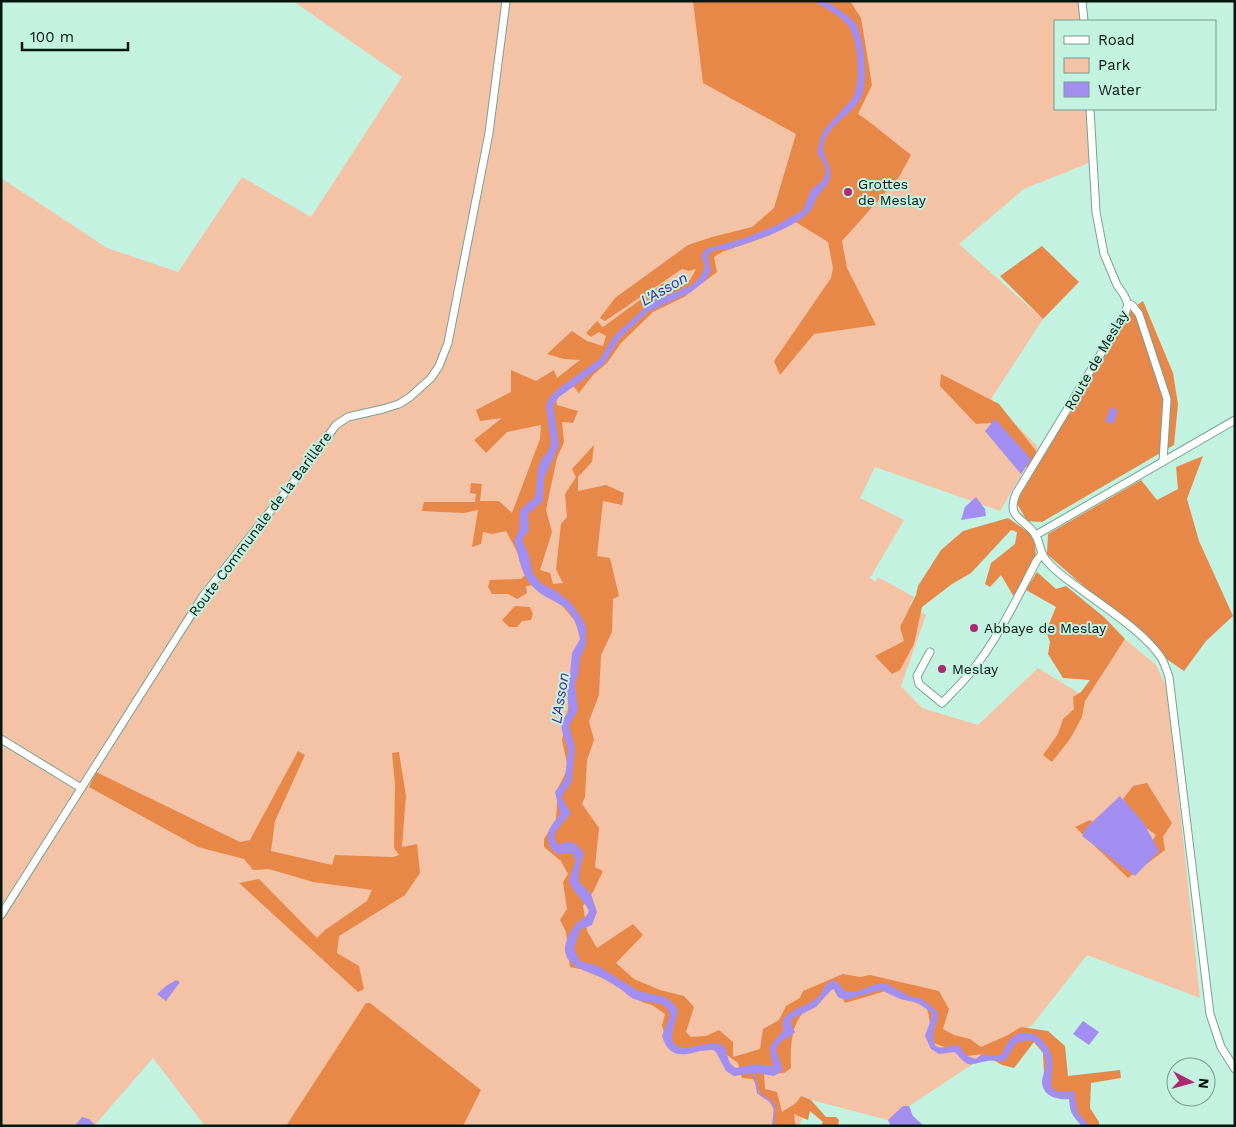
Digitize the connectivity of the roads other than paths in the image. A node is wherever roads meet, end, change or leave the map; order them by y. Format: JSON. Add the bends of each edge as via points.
{"nodes":[{"id":1,"x":506,"y":1,"type":"edge"},
{"id":2,"x":1082,"y":1,"type":"edge"},
{"id":3,"x":1084,"y":20,"type":"edge"},
{"id":4,"x":1090,"y":110,"type":"edge"},
{"id":5,"x":1128,"y":304,"type":"junction"},
{"id":6,"x":1235,"y":420,"type":"edge"},
{"id":7,"x":1163,"y":461,"type":"junction"},
{"id":8,"x":1036,"y":535,"type":"junction"},
{"id":9,"x":1042,"y":554,"type":"junction"},
{"id":10,"x":930,"y":652,"type":"dead end"},
{"id":11,"x":1,"y":739,"type":"edge"},
{"id":12,"x":80,"y":788,"type":"junction"},
{"id":13,"x":1,"y":915,"type":"edge"},
{"id":14,"x":1235,"y":1069,"type":"edge"}],
"edges":[{"from":1,"to":12,"type":"street","name":"Route Communale de la Barillère","via":[[489,133],[450,333],[439,366],[420,389],[399,404],[359,413],[336,425],[203,596]]},
{"from":2,"to":3,"type":"street"},
{"from":4,"to":5,"type":"street","name":"Route de Meslay","via":[[1099,229],[1104,254]]},
{"from":5,"to":7,"type":"street","via":[[1140,314],[1167,399]]},
{"from":5,"to":8,"type":"street","name":"Route de Meslay","via":[[1014,499],[1013,510],[1017,518]]},
{"from":6,"to":7,"type":"street"},
{"from":7,"to":8,"type":"street"},
{"from":8,"to":9,"type":"street"},
{"from":9,"to":10,"type":"street","via":[[987,650],[942,703],[919,684],[917,676]]},
{"from":9,"to":14,"type":"street","via":[[1064,577],[1146,640],[1162,660],[1169,677],[1210,1014],[1221,1047]]},
{"from":11,"to":12,"type":"street"},
{"from":12,"to":13,"type":"street","name":"Route Communale de la Barillère"}]}
